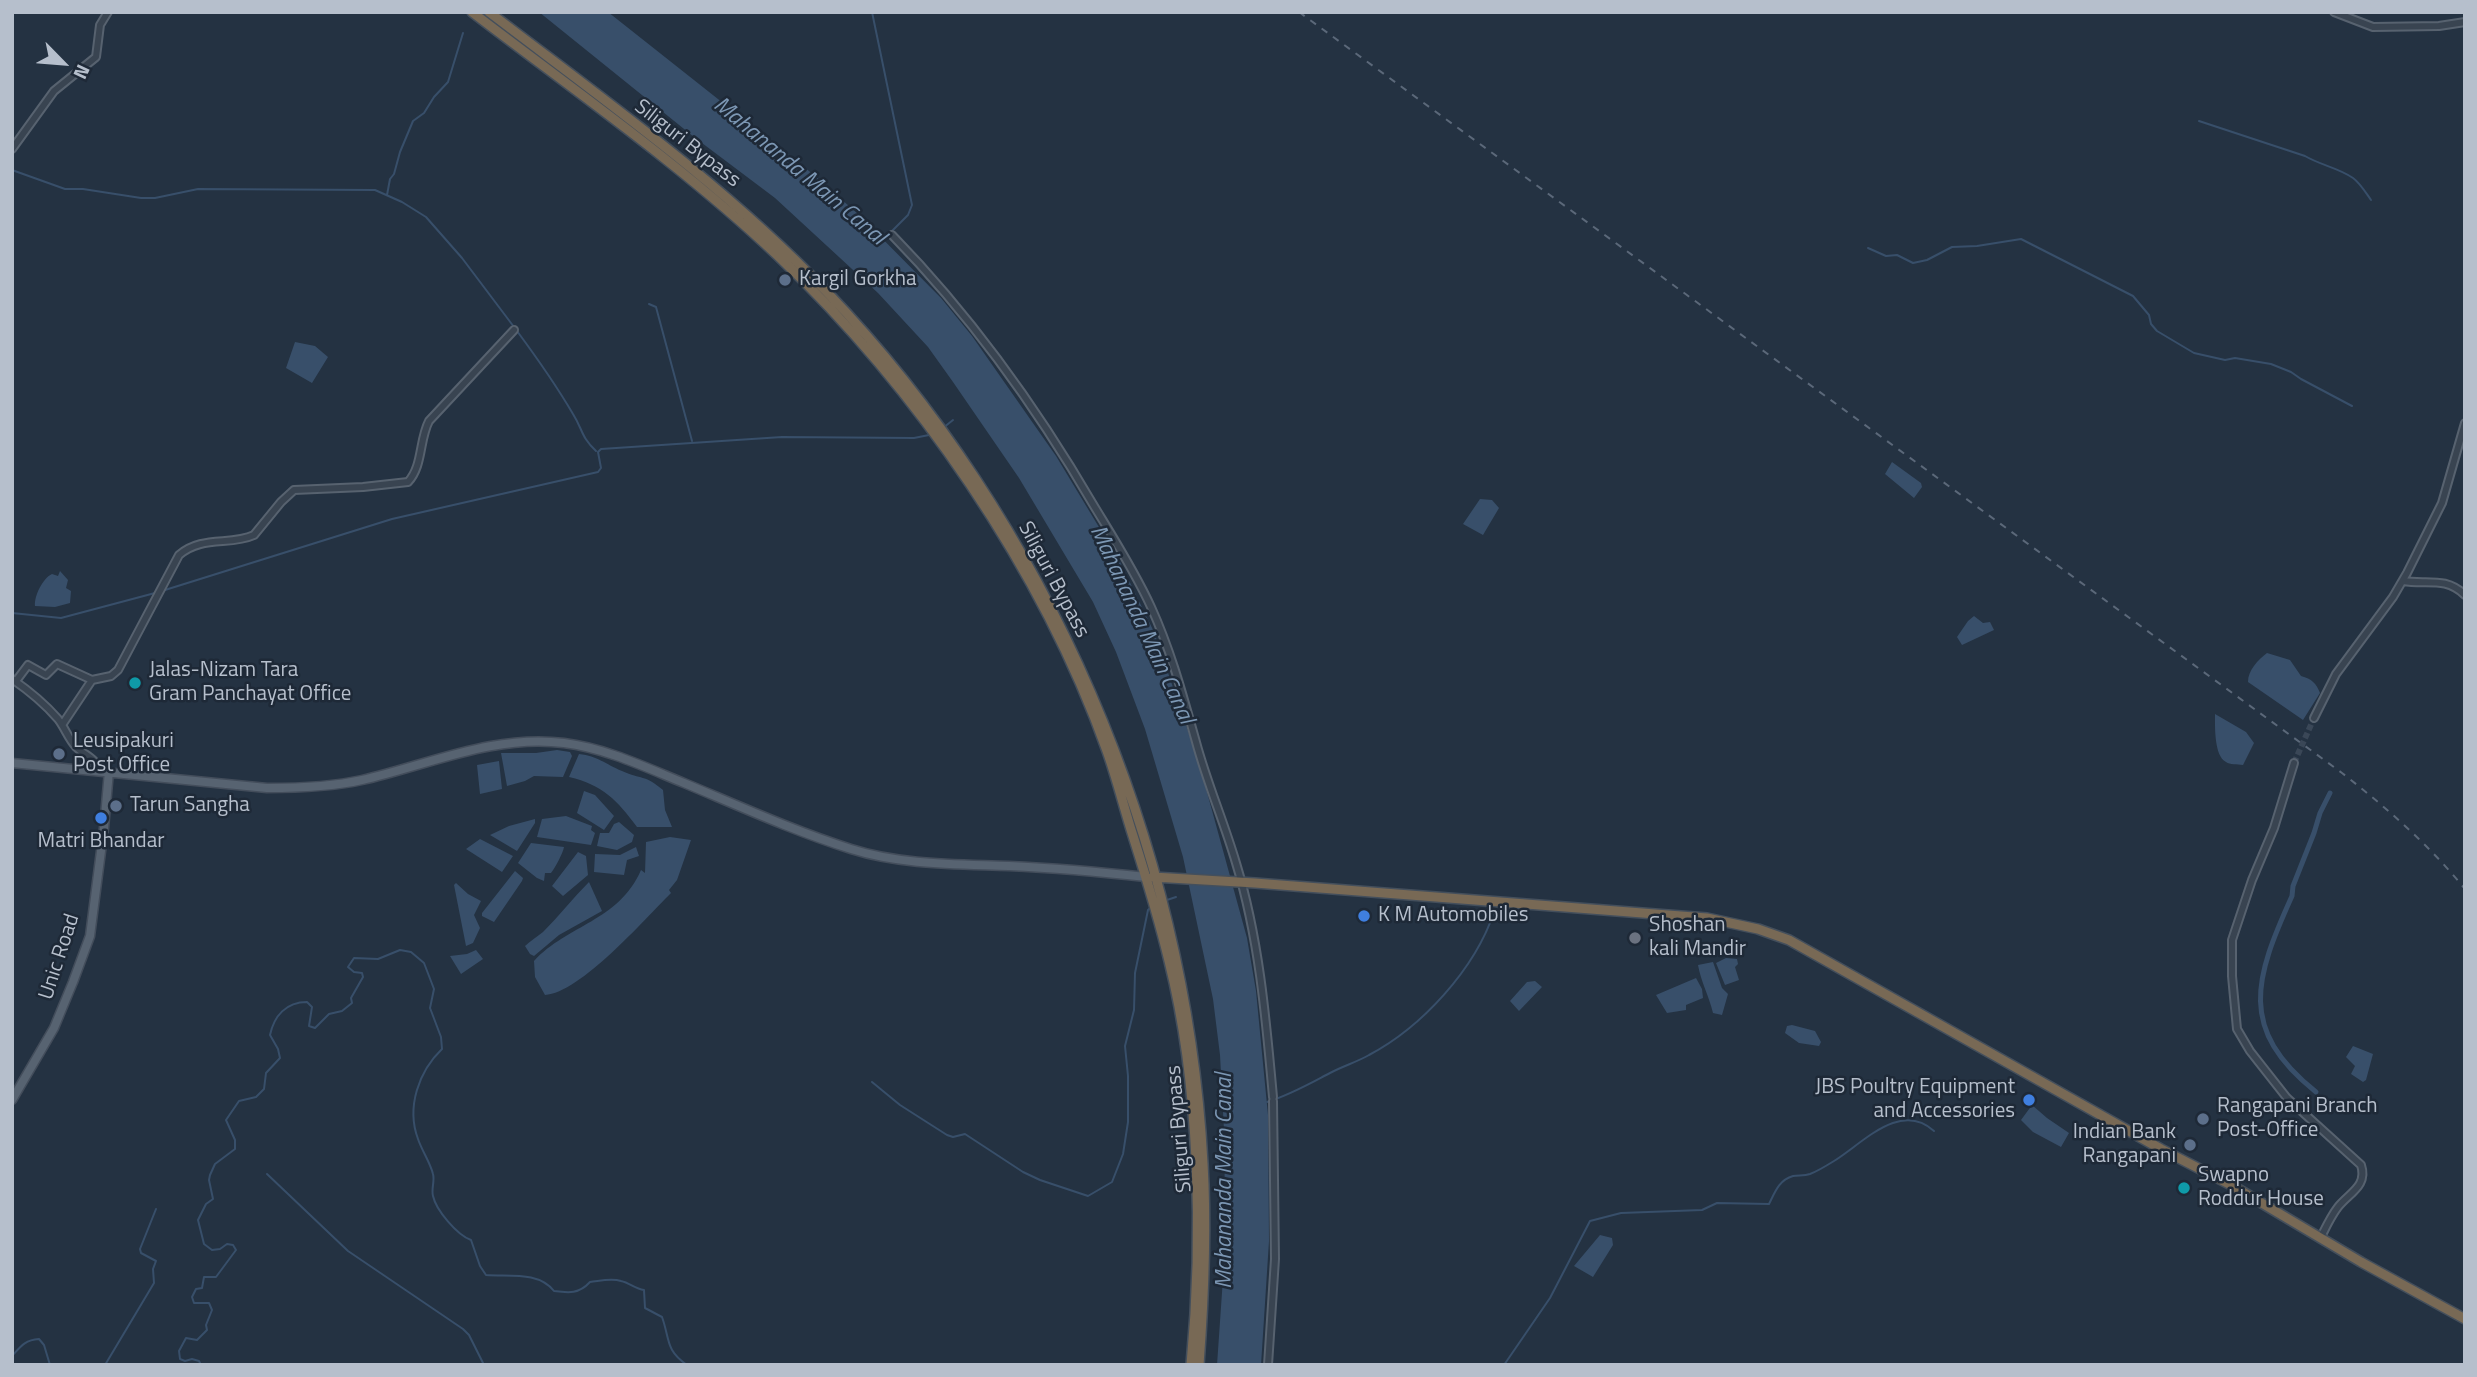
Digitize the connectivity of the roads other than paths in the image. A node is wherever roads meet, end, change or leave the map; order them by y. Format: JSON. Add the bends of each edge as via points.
{"nodes":[{"id":1,"x":108,"y":12,"type":"edge"},
{"id":2,"x":472,"y":12,"type":"edge"},
{"id":3,"x":489,"y":12,"type":"edge"},
{"id":4,"x":2334,"y":12,"type":"edge"},
{"id":5,"x":2465,"y":22,"type":"edge"},
{"id":6,"x":12,"y":149,"type":"edge"},
{"id":7,"x":892,"y":235,"type":"dead end"},
{"id":8,"x":514,"y":330,"type":"dead end"},
{"id":9,"x":2465,"y":424,"type":"edge"},
{"id":10,"x":933,"y":426,"type":"junction"},
{"id":11,"x":942,"y":439,"type":"junction"},
{"id":12,"x":2403,"y":580,"type":"junction"},
{"id":13,"x":2465,"y":595,"type":"edge"},
{"id":14,"x":14,"y":680,"type":"edge"},
{"id":15,"x":92,"y":680,"type":"junction"},
{"id":16,"x":2314,"y":718,"type":"tunnel mouth"},
{"id":17,"x":62,"y":725,"type":"junction"},
{"id":18,"x":12,"y":762,"type":"edge"},
{"id":19,"x":2294,"y":763,"type":"tunnel mouth"},
{"id":20,"x":104,"y":771,"type":"junction"},
{"id":21,"x":1146,"y":877,"type":"junction"},
{"id":22,"x":1156,"y":877,"type":"junction"},
{"id":23,"x":1239,"y":882,"type":"junction"},
{"id":24,"x":1155,"y":895,"type":"junction"},
{"id":25,"x":1159,"y":910,"type":"junction"},
{"id":26,"x":12,"y":1100,"type":"edge"},
{"id":27,"x":2321,"y":1237,"type":"junction"},
{"id":28,"x":2465,"y":1319,"type":"edge"},
{"id":29,"x":1191,"y":1365,"type":"edge"},
{"id":30,"x":1199,"y":1365,"type":"edge"},
{"id":31,"x":1268,"y":1365,"type":"edge"}],
"edges":[{"from":1,"to":6,"type":"street","via":[[99,27],[96,58],[54,91]]},
{"from":2,"to":10,"type":"highway","via":[[738,220],[848,328]]},
{"from":3,"to":10,"type":"highway","name":"Siliguri Bypass","via":[[649,135],[772,238],[878,349]]},
{"from":4,"to":5,"type":"street","via":[[2373,27]]},
{"from":7,"to":23,"type":"street","via":[[1019,387],[1137,576],[1173,659]]},
{"from":8,"to":15,"type":"street","via":[[429,421],[416,470],[408,482],[294,490],[254,534],[187,549],[179,555],[118,670]]},
{"from":9,"to":12,"type":"street","via":[[2442,503]]},
{"from":10,"to":11,"type":"highway","name":"Siliguri Bypass"},
{"from":11,"to":21,"type":"highway","via":[[1058,638],[1107,752]]},
{"from":11,"to":22,"type":"highway","name":"Siliguri Bypass","via":[[1002,523],[1065,636],[1124,775]]},
{"from":12,"to":13,"type":"street","via":[[2443,582]]},
{"from":12,"to":16,"type":"street","via":[[2336,674]]},
{"from":14,"to":15,"type":"street","via":[[28,665],[47,675],[57,664]]},
{"from":14,"to":17,"type":"street"},
{"from":15,"to":17,"type":"street"},
{"from":17,"to":20,"type":"street","via":[[76,746]]},
{"from":18,"to":20,"type":"main road"},
{"from":19,"to":27,"type":"street","via":[[2235,929],[2232,976],[2237,1029],[2250,1052],[2287,1098],[2361,1165],[2361,1182],[2339,1206]]},
{"from":20,"to":21,"type":"main road","via":[[303,788],[360,780],[504,744],[562,743],[640,765],[854,850],[922,861]]},
{"from":20,"to":26,"type":"main road","name":"Unic Road","via":[[104,828],[90,936],[54,1028]]},
{"from":21,"to":22,"type":"highway"},
{"from":21,"to":24,"type":"highway"},
{"from":22,"to":23,"type":"highway"},
{"from":22,"to":24,"type":"highway","name":"Siliguri Bypass"},
{"from":23,"to":27,"type":"highway","via":[[1707,918],[1773,933]]},
{"from":23,"to":31,"type":"street","via":[[1262,991],[1273,1099],[1275,1259]]},
{"from":24,"to":25,"type":"highway","name":"Siliguri Bypass"},
{"from":25,"to":29,"type":"highway","via":[[1192,1116],[1198,1250]]},
{"from":25,"to":30,"type":"highway","name":"Siliguri Bypass","via":[[1185,1006],[1202,1148],[1205,1266]]},
{"from":27,"to":28,"type":"highway"}]}
